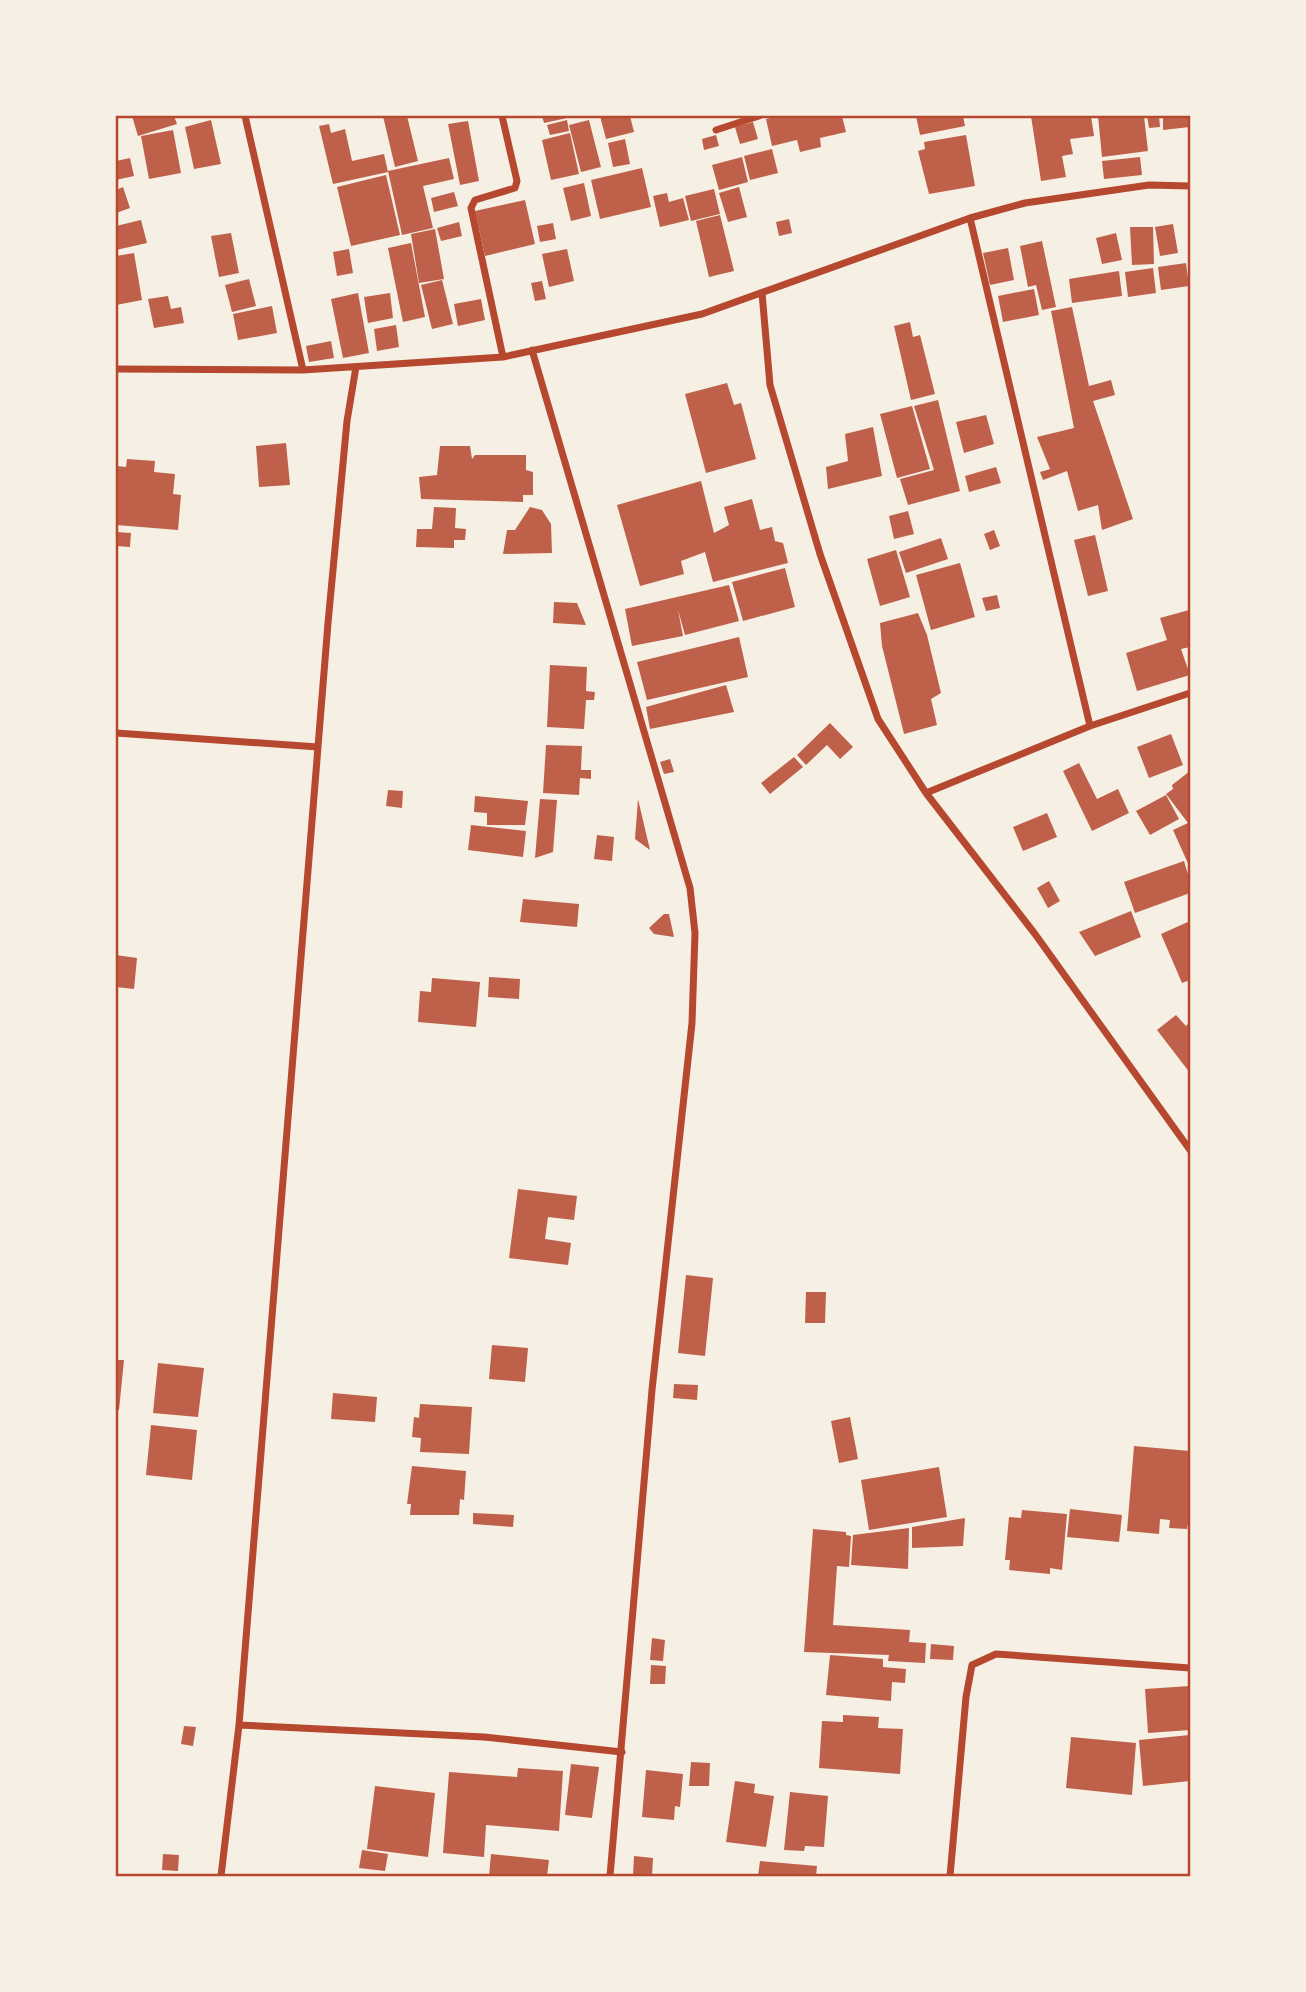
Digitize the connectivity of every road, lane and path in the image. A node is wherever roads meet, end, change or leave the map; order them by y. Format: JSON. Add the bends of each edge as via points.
{"nodes":[{"id":1,"x":245,"y":116,"type":"edge"},
{"id":2,"x":502,"y":116,"type":"edge"},
{"id":3,"x":759,"y":116,"type":"edge"},
{"id":4,"x":716,"y":130,"type":"dead end"},
{"id":5,"x":1191,"y":186,"type":"edge"},
{"id":6,"x":970,"y":218,"type":"junction"},
{"id":7,"x":761,"y":293,"type":"junction"},
{"id":8,"x":532,"y":350,"type":"junction"},
{"id":9,"x":503,"y":357,"type":"junction"},
{"id":10,"x":356,"y":367,"type":"junction"},
{"id":11,"x":116,"y":369,"type":"edge"},
{"id":12,"x":303,"y":370,"type":"junction"},
{"id":13,"x":1191,"y":693,"type":"edge"},
{"id":14,"x":1090,"y":726,"type":"junction"},
{"id":15,"x":116,"y":733,"type":"edge"},
{"id":16,"x":318,"y":747,"type":"junction"},
{"id":17,"x":926,"y":793,"type":"junction"},
{"id":18,"x":1191,"y":1150,"type":"edge"},
{"id":19,"x":1191,"y":1668,"type":"edge"},
{"id":20,"x":239,"y":1725,"type":"junction"},
{"id":21,"x":621,"y":1752,"type":"junction"},
{"id":22,"x":221,"y":1877,"type":"edge"},
{"id":23,"x":610,"y":1877,"type":"edge"},
{"id":24,"x":950,"y":1877,"type":"edge"}],
"edges":[{"from":1,"to":12,"type":"street"},
{"from":2,"to":9,"type":"street","via":[[515,188],[475,200],[471,208]]},
{"from":3,"to":4,"type":"street"},
{"from":5,"to":6,"type":"street","via":[[1149,185],[1039,201]]},
{"from":6,"to":7,"type":"street"},
{"from":6,"to":14,"type":"street"},
{"from":7,"to":8,"type":"street","via":[[702,314]]},
{"from":7,"to":17,"type":"street","via":[[770,385],[820,554],[878,719]]},
{"from":8,"to":9,"type":"street"},
{"from":8,"to":21,"type":"street","via":[[690,888],[695,933],[692,1023],[652,1390]]},
{"from":9,"to":10,"type":"street"},
{"from":10,"to":12,"type":"street"},
{"from":10,"to":16,"type":"street","via":[[347,421]]},
{"from":11,"to":12,"type":"street"},
{"from":13,"to":14,"type":"street"},
{"from":14,"to":17,"type":"street"},
{"from":15,"to":16,"type":"street"},
{"from":16,"to":20,"type":"street"},
{"from":17,"to":18,"type":"street"},
{"from":19,"to":24,"type":"street","via":[[996,1654],[972,1665]]},
{"from":20,"to":21,"type":"street","via":[[484,1737]]},
{"from":20,"to":22,"type":"street"},
{"from":21,"to":23,"type":"street"}]}
